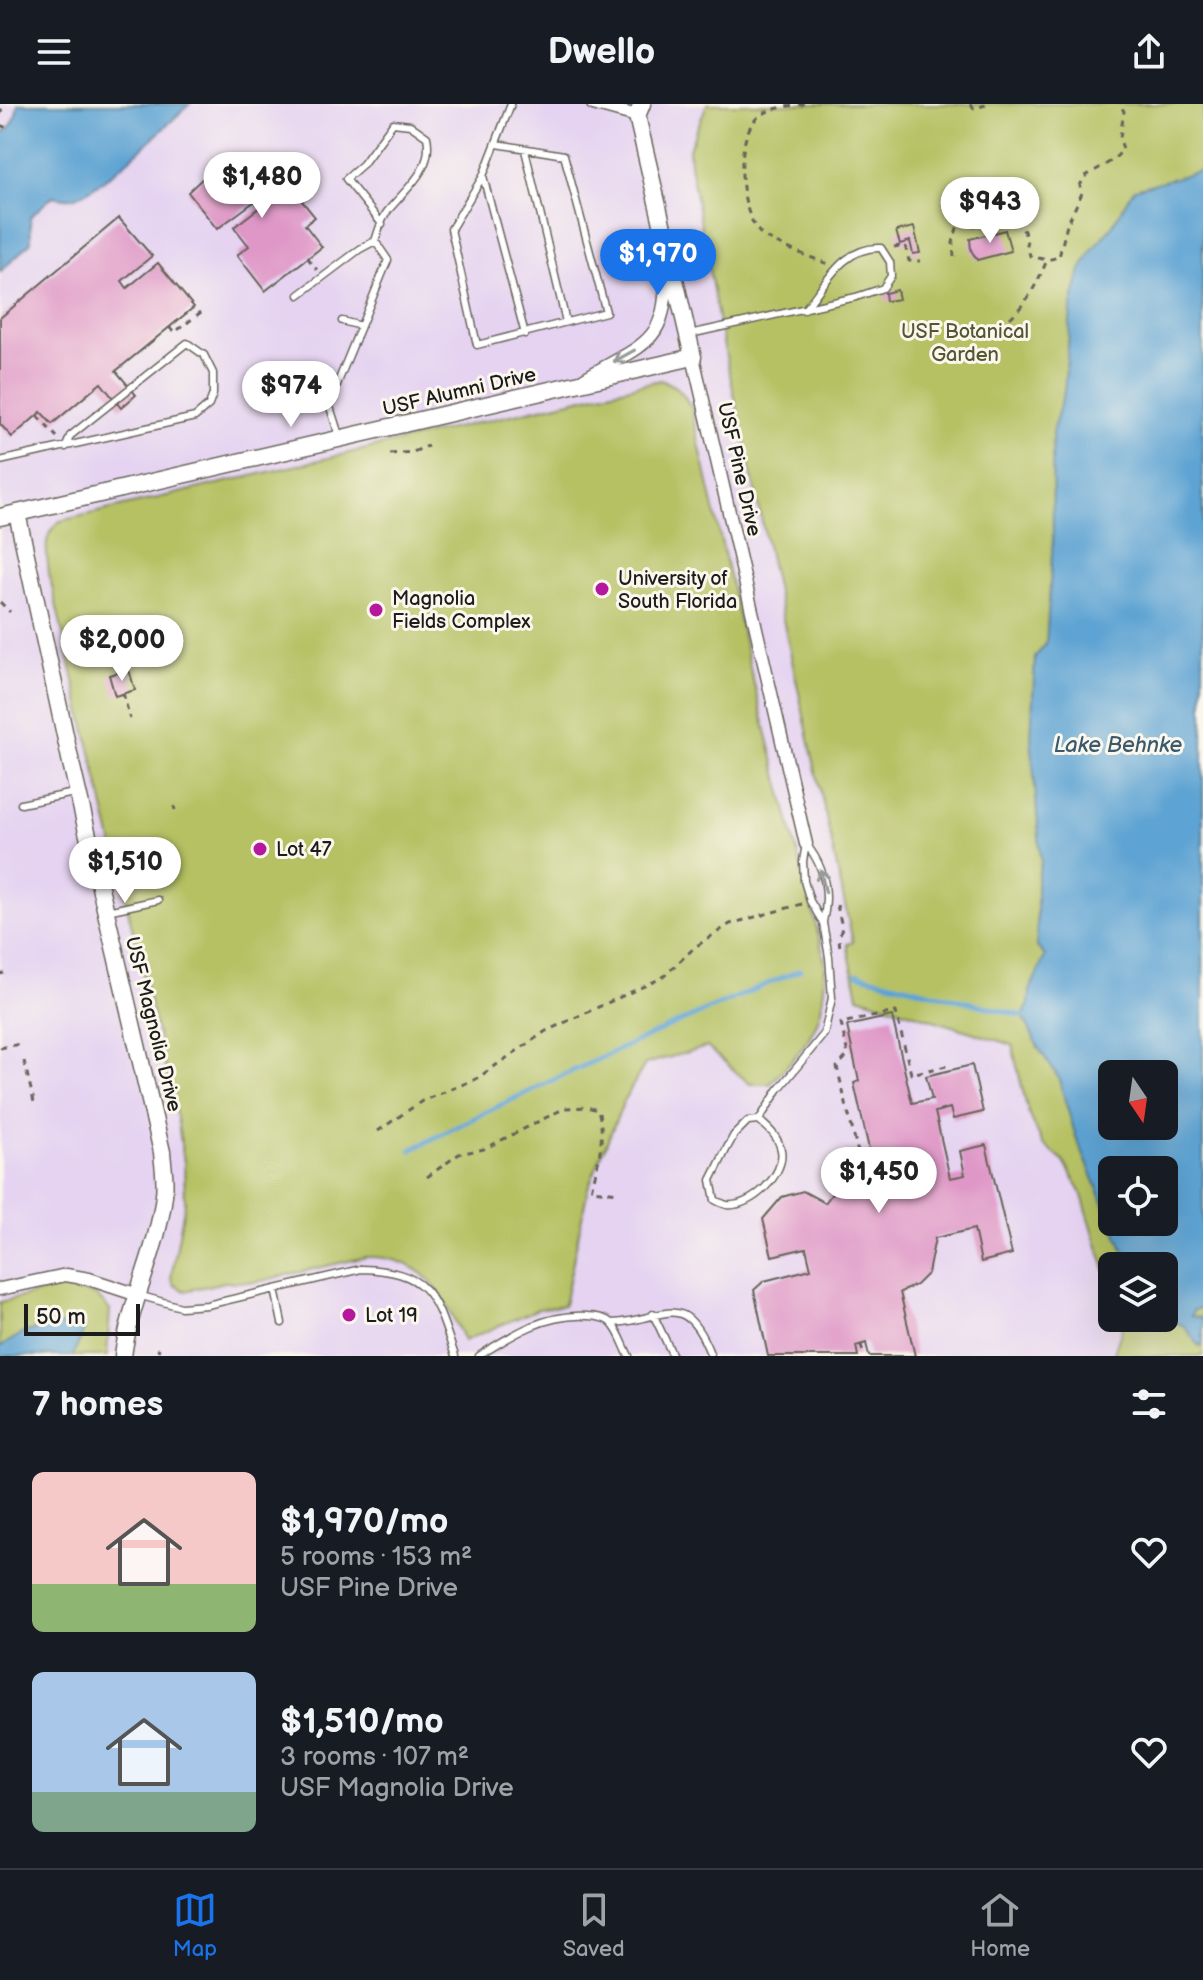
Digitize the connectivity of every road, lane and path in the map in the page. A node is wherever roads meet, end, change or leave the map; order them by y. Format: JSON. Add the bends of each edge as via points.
{"nodes":[{"id":1,"x":4,"y":104,"type":"edge"},
{"id":2,"x":511,"y":104,"type":"edge"},
{"id":3,"x":593,"y":104,"type":"edge"},
{"id":4,"x":804,"y":104,"type":"edge"},
{"id":5,"x":970,"y":104,"type":"edge"},
{"id":6,"x":990,"y":104,"type":"edge"},
{"id":7,"x":1119,"y":104,"type":"edge"},
{"id":8,"x":640,"y":110,"type":"edge"},
{"id":9,"x":0,"y":115,"type":"edge"},
{"id":10,"x":0,"y":125,"type":"edge"},
{"id":11,"x":9,"y":129,"type":"dead end"},
{"id":12,"x":497,"y":144,"type":"junction"},
{"id":13,"x":525,"y":150,"type":"junction"},
{"id":14,"x":269,"y":169,"type":"dead end"},
{"id":15,"x":483,"y":176,"type":"junction"},
{"id":16,"x":259,"y":178,"type":"dead end"},
{"id":17,"x":943,"y":203,"type":"dead end"},
{"id":18,"x":382,"y":224,"type":"junction"},
{"id":19,"x":958,"y":224,"type":"junction"},
{"id":20,"x":663,"y":227,"type":"junction"},
{"id":21,"x":375,"y":241,"type":"junction"},
{"id":22,"x":895,"y":247,"type":"dead end"},
{"id":23,"x":954,"y":257,"type":"dead end"},
{"id":24,"x":308,"y":258,"type":"dead end"},
{"id":25,"x":1047,"y":260,"type":"junction"},
{"id":26,"x":920,"y":261,"type":"dead end"},
{"id":27,"x":838,"y":269,"type":"junction"},
{"id":28,"x":317,"y":270,"type":"dead end"},
{"id":29,"x":299,"y":295,"type":"dead end"},
{"id":30,"x":205,"y":309,"type":"dead end"},
{"id":31,"x":804,"y":310,"type":"junction"},
{"id":32,"x":1010,"y":318,"type":"dead end"},
{"id":33,"x":342,"y":321,"type":"dead end"},
{"id":34,"x":566,"y":322,"type":"junction"},
{"id":35,"x":361,"y":326,"type":"junction"},
{"id":36,"x":169,"y":327,"type":"dead end"},
{"id":37,"x":525,"y":334,"type":"junction"},
{"id":38,"x":687,"y":334,"type":"junction"},
{"id":39,"x":693,"y":357,"type":"junction"},
{"id":40,"x":576,"y":384,"type":"junction"},
{"id":41,"x":37,"y":416,"type":"dead end"},
{"id":42,"x":45,"y":417,"type":"dead end"},
{"id":43,"x":41,"y":421,"type":"junction"},
{"id":44,"x":57,"y":437,"type":"dead end"},
{"id":45,"x":340,"y":439,"type":"junction"},
{"id":46,"x":428,"y":446,"type":"dead end"},
{"id":47,"x":66,"y":447,"type":"junction"},
{"id":48,"x":390,"y":454,"type":"dead end"},
{"id":49,"x":0,"y":461,"type":"edge"},
{"id":50,"x":8,"y":515,"type":"edge"},
{"id":51,"x":0,"y":602,"type":"edge"},
{"id":52,"x":10,"y":612,"type":"dead end"},
{"id":53,"x":123,"y":693,"type":"dead end"},
{"id":54,"x":130,"y":719,"type":"dead end"},
{"id":55,"x":78,"y":792,"type":"junction"},
{"id":56,"x":21,"y":804,"type":"dead end"},
{"id":57,"x":806,"y":844,"type":"junction"},
{"id":58,"x":158,"y":900,"type":"dead end"},
{"id":59,"x":810,"y":901,"type":"junction"},
{"id":60,"x":106,"y":912,"type":"junction"},
{"id":61,"x":823,"y":923,"type":"junction"},
{"id":62,"x":20,"y":1044,"type":"dead end"},
{"id":63,"x":0,"y":1048,"type":"edge"},
{"id":64,"x":24,"y":1061,"type":"dead end"},
{"id":65,"x":951,"y":1065,"type":"dead end"},
{"id":66,"x":34,"y":1102,"type":"dead end"},
{"id":67,"x":759,"y":1120,"type":"junction"},
{"id":68,"x":378,"y":1131,"type":"dead end"},
{"id":69,"x":861,"y":1165,"type":"dead end"},
{"id":70,"x":427,"y":1177,"type":"dead end"},
{"id":71,"x":619,"y":1193,"type":"dead end"},
{"id":72,"x":0,"y":1289,"type":"edge"},
{"id":73,"x":275,"y":1289,"type":"junction"},
{"id":74,"x":138,"y":1295,"type":"junction"},
{"id":75,"x":653,"y":1314,"type":"junction"},
{"id":76,"x":282,"y":1323,"type":"dead end"},
{"id":77,"x":611,"y":1323,"type":"junction"},
{"id":78,"x":861,"y":1345,"type":"dead end"},
{"id":79,"x":123,"y":1356,"type":"edge"},
{"id":80,"x":455,"y":1356,"type":"edge"},
{"id":81,"x":479,"y":1356,"type":"edge"},
{"id":82,"x":629,"y":1356,"type":"edge"},
{"id":83,"x":673,"y":1356,"type":"edge"},
{"id":84,"x":711,"y":1356,"type":"edge"},
{"id":85,"x":864,"y":1356,"type":"edge"}],
"edges":[{"from":1,"to":9,"type":"path"},
{"from":2,"to":12,"type":"lane"},
{"from":3,"to":8,"type":"street"},
{"from":4,"to":27,"type":"path","via":[[759,115],[751,125],[741,154],[744,197],[763,237]]},
{"from":5,"to":6,"type":"path"},
{"from":7,"to":25,"type":"path","via":[[1124,111],[1123,150],[1084,177],[1059,257]]},
{"from":8,"to":20,"type":"street","name":"USF Pine Drive"},
{"from":10,"to":11,"type":"path"},
{"from":12,"to":13,"type":"lane"},
{"from":12,"to":15,"type":"lane"},
{"from":13,"to":34,"type":"lane"},
{"from":13,"to":34,"type":"lane","via":[[564,155],[606,312]]},
{"from":14,"to":16,"type":"path"},
{"from":15,"to":37,"type":"lane"},
{"from":15,"to":37,"type":"lane","via":[[451,229],[477,345]]},
{"from":17,"to":19,"type":"path"},
{"from":18,"to":18,"type":"lane","via":[[420,175],[430,148],[427,137],[410,125],[393,123],[346,179]]},
{"from":18,"to":21,"type":"lane"},
{"from":19,"to":23,"type":"path"},
{"from":19,"to":25,"type":"path","via":[[971,227],[1010,214],[1024,231],[1030,256]]},
{"from":20,"to":38,"type":"street","name":"USF Pine Drive"},
{"from":20,"to":40,"type":"street","one_way":true,"via":[[667,296],[652,336]]},
{"from":21,"to":29,"type":"lane"},
{"from":21,"to":35,"type":"lane","via":[[388,260]]},
{"from":22,"to":26,"type":"path","via":[[905,245],[909,261]]},
{"from":24,"to":28,"type":"path"},
{"from":25,"to":32,"type":"path","via":[[1022,308]]},
{"from":27,"to":31,"type":"lane"},
{"from":27,"to":31,"type":"lane","via":[[841,261],[870,246],[881,248],[891,276],[883,288]]},
{"from":30,"to":36,"type":"path","via":[[179,329]]},
{"from":31,"to":38,"type":"lane"},
{"from":33,"to":35,"type":"lane"},
{"from":34,"to":37,"type":"lane"},
{"from":35,"to":45,"type":"lane","via":[[329,404]]},
{"from":38,"to":39,"type":"street","name":"USF Pine Drive"},
{"from":39,"to":40,"type":"street","name":"USF Alumni Drive"},
{"from":39,"to":57,"type":"street","name":"USF Pine Drive"},
{"from":40,"to":45,"type":"street","name":"USF Alumni Drive"},
{"from":41,"to":43,"type":"path"},
{"from":42,"to":43,"type":"path"},
{"from":43,"to":44,"type":"path"},
{"from":45,"to":50,"type":"street","name":"USF Alumni Drive"},
{"from":46,"to":48,"type":"path"},
{"from":47,"to":47,"type":"lane","via":[[195,417],[213,394],[213,373],[204,355],[187,343],[70,436]]},
{"from":47,"to":49,"type":"lane"},
{"from":50,"to":55,"type":"street","name":"USF Magnolia Drive"},
{"from":51,"to":52,"type":"path"},
{"from":53,"to":54,"type":"path"},
{"from":55,"to":56,"type":"lane"},
{"from":55,"to":60,"type":"street","name":"USF Magnolia Drive"},
{"from":57,"to":59,"type":"lane","via":[[804,881]]},
{"from":61,"to":57,"type":"lane","one_way":true,"via":[[826,886]]},
{"from":58,"to":60,"type":"lane"},
{"from":59,"to":61,"type":"lane"},
{"from":59,"to":68,"type":"path","via":[[730,924],[662,978],[546,1031],[476,1079],[422,1101]]},
{"from":60,"to":74,"type":"street","name":"USF Magnolia Drive","via":[[162,1152],[165,1192]]},
{"from":61,"to":67,"type":"lane","via":[[832,998],[824,1034]]},
{"from":62,"to":63,"type":"path"},
{"from":64,"to":66,"type":"path"},
{"from":65,"to":69,"type":"path","via":[[911,1074],[896,1012],[841,1023],[848,1055],[837,1067]]},
{"from":67,"to":67,"type":"lane","via":[[748,1121],[734,1135],[711,1180],[715,1200],[728,1205],[745,1202],[771,1180],[780,1164],[778,1140]]},
{"from":70,"to":71,"type":"path","via":[[459,1154],[484,1149],[565,1108],[587,1107],[598,1110],[602,1124],[591,1190]]},
{"from":72,"to":74,"type":"street","via":[[66,1275]]},
{"from":73,"to":74,"type":"lane","via":[[181,1307]]},
{"from":73,"to":76,"type":"lane"},
{"from":73,"to":80,"type":"lane","via":[[361,1269],[407,1275],[438,1304]]},
{"from":74,"to":79,"type":"street","name":"USF Magnolia Drive"},
{"from":75,"to":77,"type":"lane"},
{"from":75,"to":83,"type":"lane"},
{"from":75,"to":84,"type":"lane","via":[[671,1311],[692,1320],[701,1328]]},
{"from":77,"to":81,"type":"lane","via":[[596,1316],[554,1317]]},
{"from":77,"to":82,"type":"lane"},
{"from":78,"to":85,"type":"path"}]}
